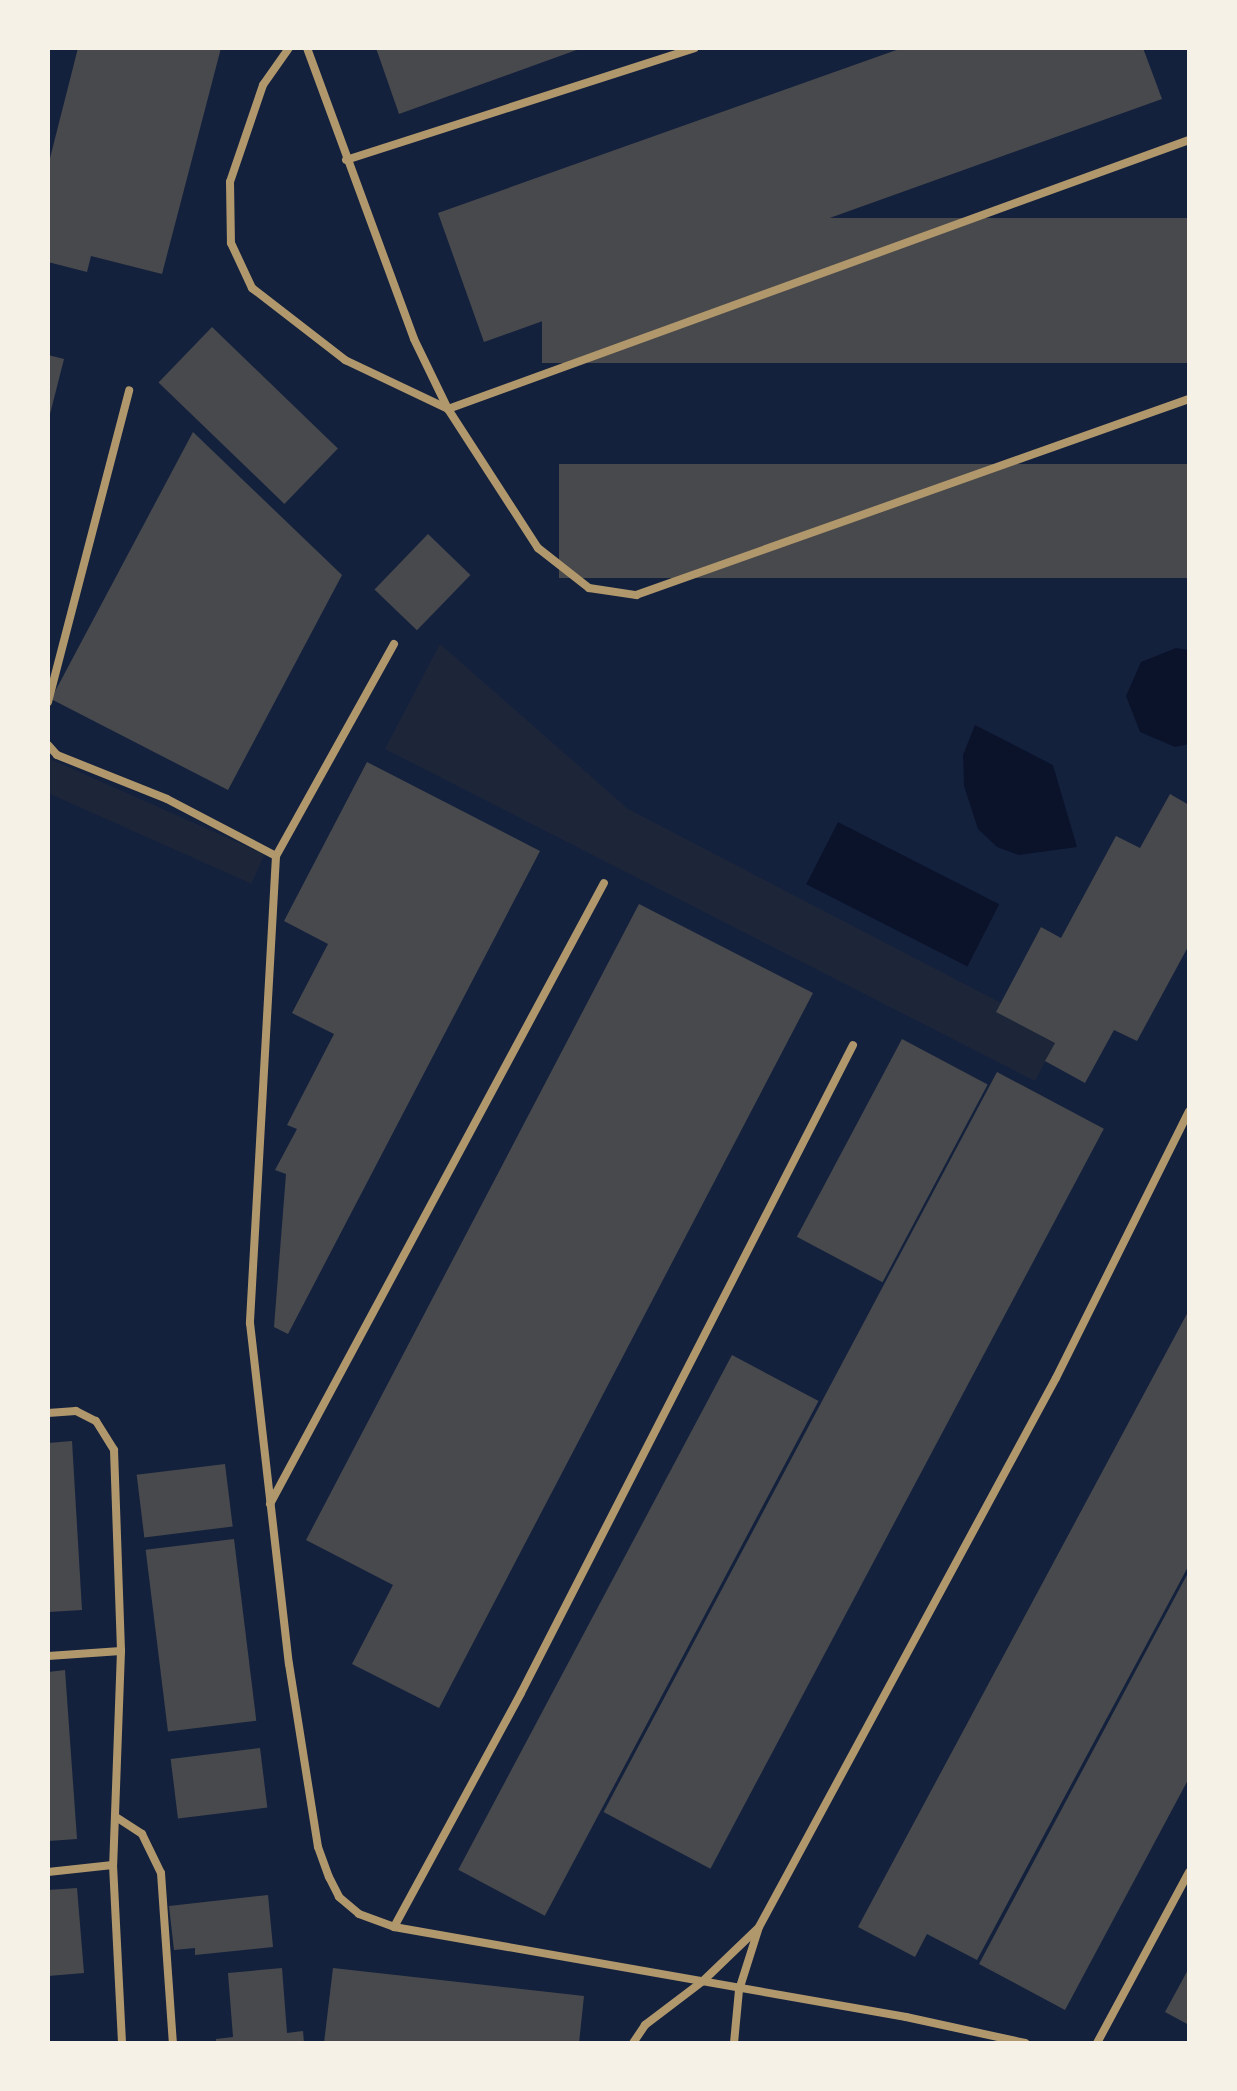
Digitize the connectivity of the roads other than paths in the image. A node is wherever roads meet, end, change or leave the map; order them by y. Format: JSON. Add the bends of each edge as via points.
{"nodes":[{"id":1,"x":289,"y":48,"type":"edge"},
{"id":2,"x":307,"y":48,"type":"edge"},
{"id":3,"x":694,"y":48,"type":"edge"},
{"id":4,"x":1189,"y":140,"type":"edge"},
{"id":5,"x":346,"y":160,"type":"junction"},
{"id":6,"x":129,"y":390,"type":"dead end"},
{"id":7,"x":1189,"y":399,"type":"edge"},
{"id":8,"x":448,"y":409,"type":"junction"},
{"id":9,"x":394,"y":644,"type":"dead end"},
{"id":10,"x":48,"y":702,"type":"edge"},
{"id":11,"x":48,"y":745,"type":"edge"},
{"id":12,"x":276,"y":856,"type":"junction"},
{"id":13,"x":604,"y":883,"type":"dead end"},
{"id":14,"x":853,"y":1045,"type":"dead end"},
{"id":15,"x":1189,"y":1111,"type":"edge"},
{"id":16,"x":48,"y":1413,"type":"edge"},
{"id":17,"x":269,"y":1505,"type":"junction"},
{"id":18,"x":121,"y":1651,"type":"junction"},
{"id":19,"x":48,"y":1656,"type":"edge"},
{"id":20,"x":116,"y":1817,"type":"junction"},
{"id":21,"x":113,"y":1865,"type":"junction"},
{"id":22,"x":48,"y":1872,"type":"edge"},
{"id":23,"x":1189,"y":1872,"type":"edge"},
{"id":24,"x":394,"y":1927,"type":"junction"},
{"id":25,"x":759,"y":1927,"type":"junction"},
{"id":26,"x":703,"y":1981,"type":"junction"},
{"id":27,"x":739,"y":1990,"type":"junction"},
{"id":28,"x":122,"y":2043,"type":"edge"},
{"id":29,"x":173,"y":2043,"type":"edge"},
{"id":30,"x":633,"y":2043,"type":"edge"},
{"id":31,"x":734,"y":2043,"type":"edge"},
{"id":32,"x":1025,"y":2043,"type":"edge"},
{"id":33,"x":1097,"y":2043,"type":"edge"}],
"edges":[{"from":1,"to":8,"type":"street","via":[[263,85],[230,182],[231,243],[252,288],[301,329],[345,360]]},
{"from":2,"to":5,"type":"street"},
{"from":3,"to":5,"type":"street"},
{"from":4,"to":8,"type":"street"},
{"from":5,"to":8,"type":"street","via":[[414,339]]},
{"from":6,"to":10,"type":"street"},
{"from":7,"to":8,"type":"street","via":[[636,595],[589,588],[538,548]]},
{"from":9,"to":12,"type":"street"},
{"from":11,"to":12,"type":"street","via":[[57,755],[167,799]]},
{"from":12,"to":17,"type":"street","via":[[250,1323]]},
{"from":13,"to":17,"type":"street"},
{"from":14,"to":24,"type":"street","via":[[521,1693]]},
{"from":15,"to":25,"type":"street","via":[[1056,1378]]},
{"from":16,"to":18,"type":"street","via":[[76,1411],[107,1431],[116,1484]]},
{"from":17,"to":24,"type":"street","via":[[318,1847],[339,1897],[359,1914]]},
{"from":18,"to":19,"type":"street"},
{"from":18,"to":20,"type":"street"},
{"from":20,"to":21,"type":"street"},
{"from":20,"to":29,"type":"street","via":[[142,1834],[161,1873]]},
{"from":21,"to":22,"type":"street"},
{"from":21,"to":28,"type":"street"},
{"from":23,"to":33,"type":"street"},
{"from":24,"to":26,"type":"street"},
{"from":25,"to":26,"type":"street"},
{"from":25,"to":27,"type":"street"},
{"from":26,"to":27,"type":"street"},
{"from":26,"to":30,"type":"street","via":[[645,2025]]},
{"from":27,"to":31,"type":"street"},
{"from":27,"to":32,"type":"street"}]}
